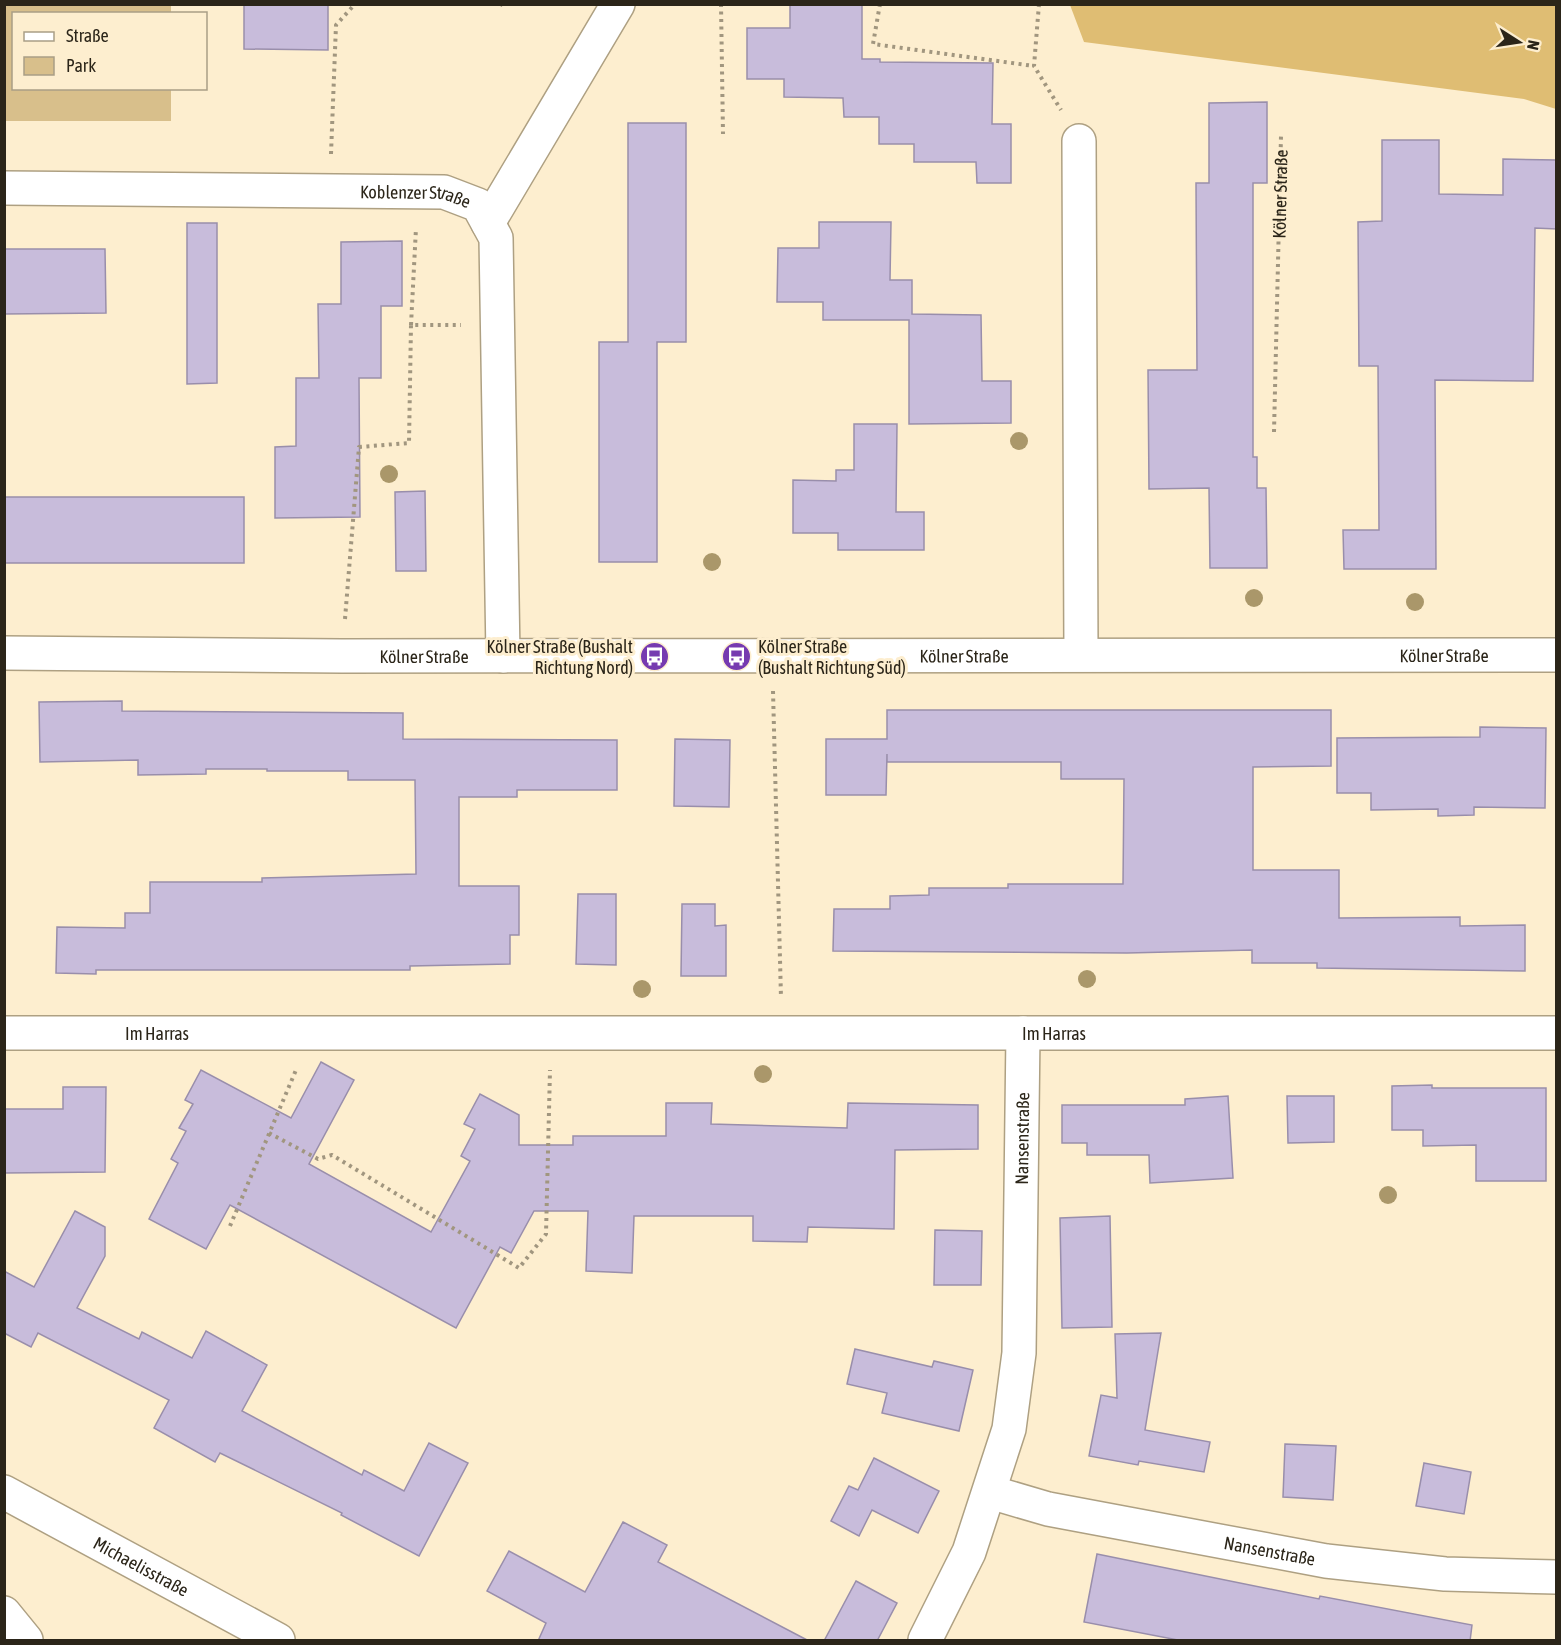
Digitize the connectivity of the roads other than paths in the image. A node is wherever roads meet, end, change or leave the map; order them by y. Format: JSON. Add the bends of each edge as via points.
{"nodes":[{"id":1,"x":618,"y":4,"type":"edge"},
{"id":2,"x":1079,"y":141,"type":"road end"},
{"id":3,"x":4,"y":188,"type":"edge"},
{"id":4,"x":488,"y":223,"type":"junction"},
{"id":5,"x":4,"y":653,"type":"edge"},
{"id":6,"x":1081,"y":654,"type":"junction"},
{"id":7,"x":1557,"y":655,"type":"edge"},
{"id":8,"x":503,"y":656,"type":"junction"},
{"id":9,"x":4,"y":1033,"type":"edge"},
{"id":10,"x":1023,"y":1033,"type":"junction"},
{"id":11,"x":1557,"y":1033,"type":"edge"},
{"id":12,"x":4,"y":1492,"type":"edge"},
{"id":13,"x":990,"y":1492,"type":"junction"},
{"id":14,"x":1557,"y":1577,"type":"edge"},
{"id":15,"x":4,"y":1613,"type":"edge"},
{"id":16,"x":26,"y":1641,"type":"edge"},
{"id":17,"x":278,"y":1641,"type":"edge"},
{"id":18,"x":925,"y":1641,"type":"edge"}],
"edges":[{"from":1,"to":4,"type":"street"},
{"from":2,"to":6,"type":"street"},
{"from":3,"to":4,"type":"street","name":"Koblenzer Straße","via":[[444,192],[478,205]]},
{"from":4,"to":8,"type":"street","name":"Koblenzer Straße","via":[[496,238]]},
{"from":5,"to":8,"type":"street","name":"Kölner Straße"},
{"from":6,"to":7,"type":"street","name":"Kölner Straße"},
{"from":6,"to":8,"type":"street","name":"Kölner Straße"},
{"from":9,"to":10,"type":"street","name":"Im Harras"},
{"from":10,"to":11,"type":"street","name":"Im Harras"},
{"from":10,"to":13,"type":"street","name":"Nansenstraße","via":[[1019,1353],[1009,1429]]},
{"from":12,"to":17,"type":"street","name":"Michaelisstraße"},
{"from":13,"to":14,"type":"street","name":"Nansenstraße","via":[[1048,1509],[1326,1560],[1445,1574]]},
{"from":13,"to":18,"type":"street","name":"Nansenstraße","via":[[969,1552]]},
{"from":15,"to":16,"type":"street"}]}
